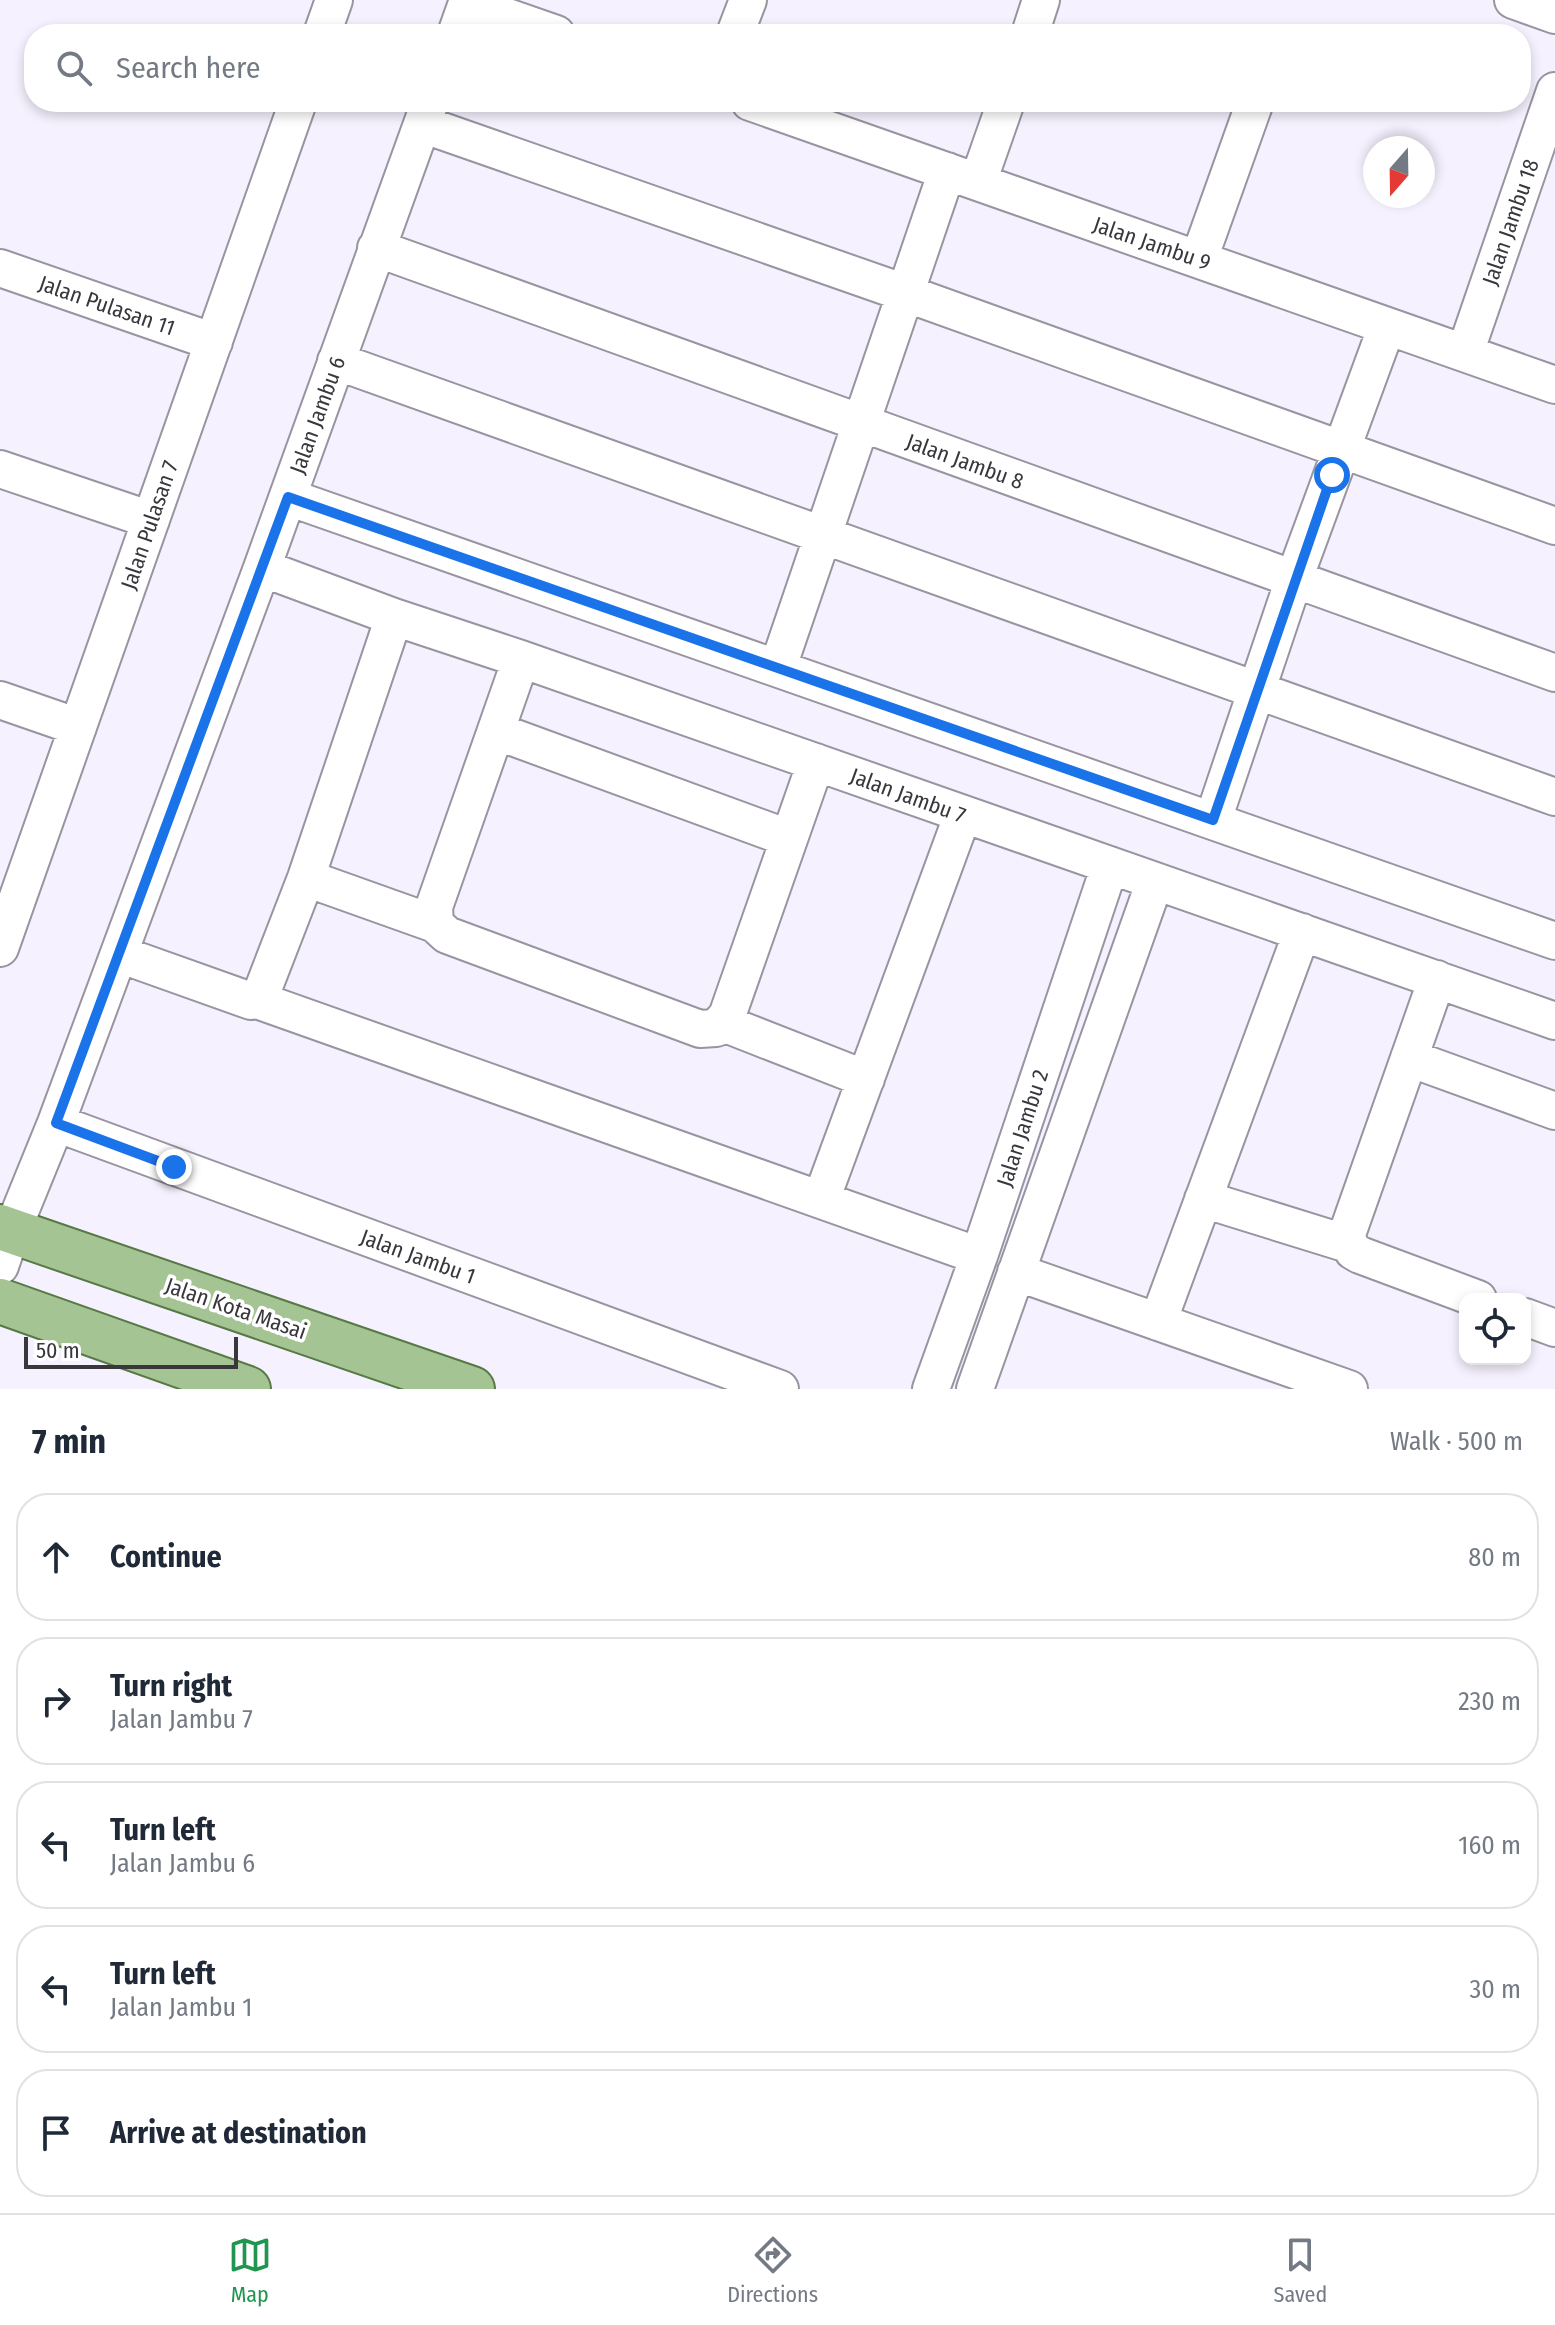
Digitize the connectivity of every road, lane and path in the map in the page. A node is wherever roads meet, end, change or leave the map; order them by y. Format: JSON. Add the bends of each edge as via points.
{"nodes":[{"id":1,"x":334,"y":0,"type":"edge"},
{"id":2,"x":748,"y":0,"type":"edge"},
{"id":3,"x":1041,"y":0,"type":"edge"},
{"id":4,"x":1513,"y":0,"type":"edge"},
{"id":5,"x":1555,"y":15,"type":"edge"},
{"id":6,"x":462,"y":18,"type":"edge"},
{"id":7,"x":326,"y":24,"type":"edge"},
{"id":8,"x":497,"y":24,"type":"edge"},
{"id":9,"x":739,"y":24,"type":"edge"},
{"id":10,"x":1033,"y":24,"type":"edge"},
{"id":11,"x":1555,"y":91,"type":"edge"},
{"id":12,"x":294,"y":112,"type":"edge"},
{"id":13,"x":778,"y":112,"type":"edge"},
{"id":14,"x":1000,"y":112,"type":"edge"},
{"id":15,"x":1251,"y":112,"type":"edge"},
{"id":16,"x":426,"y":113,"type":"edge"},
{"id":17,"x":963,"y":177,"type":"junction"},
{"id":18,"x":376,"y":248,"type":"junction"},
{"id":19,"x":1199,"y":259,"type":"junction"},
{"id":20,"x":0,"y":268,"type":"edge"},
{"id":21,"x":905,"y":293,"type":"junction"},
{"id":22,"x":1387,"y":326,"type":"junction"},
{"id":23,"x":214,"y":342,"type":"junction"},
{"id":24,"x":1465,"y":353,"type":"junction"},
{"id":25,"x":336,"y":361,"type":"junction"},
{"id":26,"x":1555,"y":385,"type":"edge"},
{"id":27,"x":862,"y":424,"type":"junction"},
{"id":28,"x":1341,"y":449,"type":"junction"},
{"id":29,"x":0,"y":469,"type":"edge"},
{"id":30,"x":288,"y":497,"type":"junction"},
{"id":31,"x":151,"y":520,"type":"junction"},
{"id":32,"x":1555,"y":526,"type":"edge"},
{"id":33,"x":823,"y":535,"type":"junction"},
{"id":34,"x":262,"y":568,"type":"junction"},
{"id":35,"x":1294,"y":579,"type":"junction"},
{"id":36,"x":394,"y":617,"type":"junction"},
{"id":37,"x":521,"y":659,"type":"junction"},
{"id":38,"x":778,"y":667,"type":"junction"},
{"id":39,"x":1555,"y":673,"type":"edge"},
{"id":40,"x":1257,"y":690,"type":"junction"},
{"id":41,"x":0,"y":700,"type":"edge"},
{"id":42,"x":78,"y":727,"type":"junction"},
{"id":43,"x":496,"y":731,"type":"junction"},
{"id":44,"x":816,"y":762,"type":"junction"},
{"id":45,"x":1555,"y":797,"type":"edge"},
{"id":46,"x":963,"y":814,"type":"junction"},
{"id":47,"x":1213,"y":820,"type":"junction"},
{"id":48,"x":788,"y":838,"type":"junction"},
{"id":49,"x":1110,"y":865,"type":"junction"},
{"id":50,"x":306,"y":878,"type":"junction"},
{"id":51,"x":1155,"y":881,"type":"junction"},
{"id":52,"x":6,"y":910,"type":"edge"},
{"id":53,"x":435,"y":924,"type":"junction"},
{"id":54,"x":1302,"y":932,"type":"junction"},
{"id":55,"x":1555,"y":941,"type":"edge"},
{"id":56,"x":0,"y":948,"type":"edge"},
{"id":57,"x":119,"y":954,"type":"junction"},
{"id":58,"x":1437,"y":979,"type":"junction"},
{"id":59,"x":257,"y":1000,"type":"junction"},
{"id":60,"x":1555,"y":1021,"type":"edge"},
{"id":61,"x":723,"y":1023,"type":"junction"},
{"id":62,"x":1409,"y":1058,"type":"junction"},
{"id":63,"x":866,"y":1079,"type":"junction"},
{"id":64,"x":1555,"y":1111,"type":"edge"},
{"id":65,"x":56,"y":1123,"type":"junction"},
{"id":66,"x":1203,"y":1199,"type":"junction"},
{"id":67,"x":821,"y":1200,"type":"junction"},
{"id":68,"x":4,"y":1242,"type":"edge"},
{"id":69,"x":1348,"y":1244,"type":"junction"},
{"id":70,"x":979,"y":1256,"type":"junction"},
{"id":71,"x":1016,"y":1272,"type":"junction"},
{"id":72,"x":1462,"y":1293,"type":"edge"},
{"id":73,"x":0,"y":1301,"type":"edge"},
{"id":74,"x":1531,"y":1319,"type":"edge"},
{"id":75,"x":1158,"y":1322,"type":"junction"},
{"id":76,"x":1555,"y":1328,"type":"edge"},
{"id":77,"x":248,"y":1389,"type":"edge"},
{"id":78,"x":472,"y":1389,"type":"edge"},
{"id":79,"x":780,"y":1389,"type":"edge"},
{"id":80,"x":931,"y":1389,"type":"edge"},
{"id":81,"x":975,"y":1389,"type":"edge"},
{"id":82,"x":1349,"y":1389,"type":"edge"}],
"edges":[{"from":1,"to":7,"type":"street"},
{"from":2,"to":9,"type":"street"},
{"from":3,"to":10,"type":"street"},
{"from":4,"to":5,"type":"street"},
{"from":6,"to":8,"type":"street"},
{"from":11,"to":24,"type":"street","name":"Jalan Jambu 18"},
{"from":12,"to":23,"type":"street","name":"Jalan Pulasan 7"},
{"from":13,"to":17,"type":"street","name":"Jalan Jambu 9"},
{"from":14,"to":17,"type":"street"},
{"from":15,"to":19,"type":"street"},
{"from":16,"to":18,"type":"street","name":"Jalan Jambu 6"},
{"from":16,"to":21,"type":"street"},
{"from":17,"to":19,"type":"street","name":"Jalan Jambu 9"},
{"from":17,"to":21,"type":"street"},
{"from":18,"to":25,"type":"street","name":"Jalan Jambu 6"},
{"from":18,"to":27,"type":"street","name":"Jalan Jambu 8"},
{"from":19,"to":22,"type":"street","name":"Jalan Jambu 9"},
{"from":20,"to":23,"type":"street","name":"Jalan Pulasan 11"},
{"from":21,"to":27,"type":"street"},
{"from":21,"to":28,"type":"street"},
{"from":22,"to":24,"type":"street","name":"Jalan Jambu 9"},
{"from":22,"to":28,"type":"street"},
{"from":23,"to":31,"type":"street","name":"Jalan Pulasan 7"},
{"from":24,"to":26,"type":"street","name":"Jalan Jambu 9"},
{"from":25,"to":30,"type":"street","name":"Jalan Jambu 6"},
{"from":25,"to":33,"type":"street"},
{"from":27,"to":33,"type":"street"},
{"from":27,"to":35,"type":"street","name":"Jalan Jambu 8"},
{"from":28,"to":32,"type":"street"},
{"from":28,"to":35,"type":"street"},
{"from":29,"to":31,"type":"street"},
{"from":30,"to":34,"type":"street","name":"Jalan Jambu 6"},
{"from":30,"to":38,"type":"street"},
{"from":31,"to":42,"type":"street","name":"Jalan Pulasan 7"},
{"from":33,"to":38,"type":"street"},
{"from":33,"to":40,"type":"street"},
{"from":34,"to":36,"type":"street","name":"Jalan Jambu 7"},
{"from":34,"to":57,"type":"street","name":"Jalan Jambu 6"},
{"from":35,"to":39,"type":"street","name":"Jalan Jambu 8"},
{"from":35,"to":40,"type":"street"},
{"from":36,"to":37,"type":"street","name":"Jalan Jambu 7"},
{"from":36,"to":50,"type":"street"},
{"from":37,"to":43,"type":"street"},
{"from":37,"to":44,"type":"street","name":"Jalan Jambu 7"},
{"from":38,"to":47,"type":"street"},
{"from":40,"to":45,"type":"street"},
{"from":40,"to":47,"type":"street"},
{"from":41,"to":42,"type":"street"},
{"from":42,"to":52,"type":"street","name":"Jalan Pulasan 7"},
{"from":43,"to":48,"type":"street"},
{"from":43,"to":53,"type":"street","via":[[434,907]]},
{"from":44,"to":46,"type":"street","name":"Jalan Jambu 7"},
{"from":44,"to":48,"type":"street"},
{"from":46,"to":49,"type":"street","name":"Jalan Jambu 7"},
{"from":46,"to":63,"type":"street"},
{"from":47,"to":55,"type":"street"},
{"from":48,"to":61,"type":"street"},
{"from":49,"to":51,"type":"street","name":"Jalan Jambu 7"},
{"from":49,"to":70,"type":"street","name":"Jalan Jambu 2"},
{"from":50,"to":53,"type":"street"},
{"from":50,"to":59,"type":"street"},
{"from":51,"to":54,"type":"street","name":"Jalan Jambu 7"},
{"from":51,"to":71,"type":"street","name":"Jalan Jambu 2"},
{"from":52,"to":56,"type":"street","name":"Jalan Pulasan 7"},
{"from":53,"to":61,"type":"street","via":[[447,935],[700,1029]]},
{"from":54,"to":58,"type":"street","name":"Jalan Jambu 7"},
{"from":54,"to":66,"type":"street"},
{"from":57,"to":59,"type":"street"},
{"from":57,"to":65,"type":"street","name":"Jalan Jambu 6"},
{"from":58,"to":60,"type":"street","name":"Jalan Jambu 7"},
{"from":58,"to":62,"type":"street"},
{"from":59,"to":67,"type":"street"},
{"from":61,"to":63,"type":"street"},
{"from":62,"to":64,"type":"street"},
{"from":62,"to":69,"type":"street","via":[[1351,1217]]},
{"from":63,"to":67,"type":"street"},
{"from":65,"to":68,"type":"street","name":"Jalan Jambu 6"},
{"from":65,"to":79,"type":"street","name":"Jalan Jambu 1"},
{"from":66,"to":69,"type":"street"},
{"from":66,"to":75,"type":"street"},
{"from":67,"to":70,"type":"street"},
{"from":68,"to":78,"type":"main road","name":"Jalan Kota Masai"},
{"from":69,"to":72,"type":"street","via":[[1360,1255]]},
{"from":70,"to":80,"type":"street","name":"Jalan Jambu 2"},
{"from":71,"to":75,"type":"street"},
{"from":71,"to":81,"type":"street","name":"Jalan Jambu 2"},
{"from":73,"to":77,"type":"main road"},
{"from":74,"to":76,"type":"street"},
{"from":75,"to":82,"type":"street"}]}
